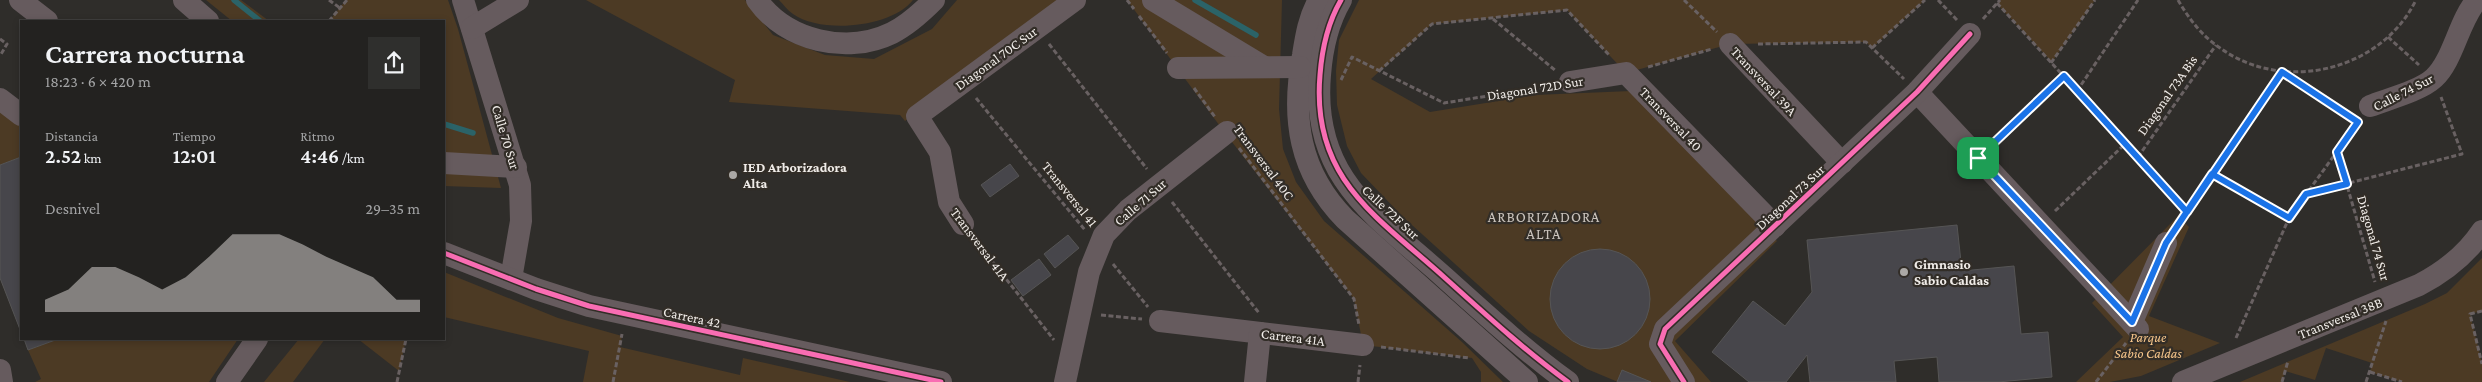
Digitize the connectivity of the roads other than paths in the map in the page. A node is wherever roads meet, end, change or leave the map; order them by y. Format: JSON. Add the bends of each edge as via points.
{"nodes":[{"id":1,"x":20,"y":0,"type":"edge"},
{"id":2,"x":184,"y":0,"type":"edge"},
{"id":3,"x":463,"y":0,"type":"edge"},
{"id":4,"x":518,"y":0,"type":"edge"},
{"id":5,"x":757,"y":0,"type":"edge"},
{"id":6,"x":934,"y":0,"type":"edge"},
{"id":7,"x":1075,"y":0,"type":"edge"},
{"id":8,"x":1153,"y":0,"type":"edge"},
{"id":9,"x":1319,"y":0,"type":"edge"},
{"id":10,"x":1341,"y":0,"type":"edge"},
{"id":11,"x":2477,"y":0,"type":"edge"},
{"id":12,"x":46,"y":20,"type":"edge"},
{"id":13,"x":207,"y":20,"type":"edge"},
{"id":14,"x":472,"y":28,"type":"junction"},
{"id":15,"x":1970,"y":34,"type":"road end"},
{"id":16,"x":1730,"y":44,"type":"road end"},
{"id":17,"x":1300,"y":67,"type":"junction"},
{"id":18,"x":1178,"y":68,"type":"road end"},
{"id":19,"x":1264,"y":68,"type":"junction"},
{"id":20,"x":1626,"y":73,"type":"joint"},
{"id":21,"x":1570,"y":82,"type":"road end"},
{"id":22,"x":1917,"y":92,"type":"junction"},
{"id":23,"x":0,"y":99,"type":"edge"},
{"id":24,"x":20,"y":114,"type":"edge"},
{"id":25,"x":2364,"y":114,"type":"road end"},
{"id":26,"x":917,"y":116,"type":"joint"},
{"id":27,"x":1227,"y":132,"type":"road end"},
{"id":28,"x":445,"y":163,"type":"edge"},
{"id":29,"x":1842,"y":163,"type":"junction"},
{"id":30,"x":516,"y":168,"type":"junction"},
{"id":31,"x":963,"y":224,"type":"road end"},
{"id":32,"x":1775,"y":226,"type":"junction"},
{"id":33,"x":2482,"y":231,"type":"edge"},
{"id":34,"x":2166,"y":243,"type":"road end"},
{"id":35,"x":445,"y":253,"type":"edge"},
{"id":36,"x":511,"y":279,"type":"junction"},
{"id":37,"x":1160,"y":322,"type":"road end"},
{"id":38,"x":1260,"y":333,"type":"junction"},
{"id":39,"x":256,"y":340,"type":"edge"},
{"id":40,"x":1363,"y":345,"type":"road end"},
{"id":41,"x":0,"y":370,"type":"edge"},
{"id":42,"x":1524,"y":381,"type":"edge"},
{"id":43,"x":2,"y":382,"type":"edge"},
{"id":44,"x":226,"y":382,"type":"edge"},
{"id":45,"x":941,"y":382,"type":"edge"},
{"id":46,"x":1065,"y":382,"type":"edge"},
{"id":47,"x":1256,"y":382,"type":"edge"},
{"id":48,"x":1568,"y":382,"type":"edge"},
{"id":49,"x":1684,"y":382,"type":"edge"},
{"id":50,"x":2183,"y":382,"type":"edge"}],
"edges":[{"from":1,"to":12,"type":"street"},
{"from":2,"to":13,"type":"street"},
{"from":3,"to":14,"type":"street","name":"Calle 70 Sur"},
{"from":4,"to":14,"type":"street"},
{"from":5,"to":6,"type":"street","via":[[788,30],[841,43],[890,34],[916,18]]},
{"from":7,"to":26,"type":"street","name":"Diagonal 70C Sur"},
{"from":8,"to":19,"type":"street"},
{"from":9,"to":17,"type":"street","via":[[1307,28]]},
{"from":10,"to":48,"type":"street","name":"Calle 72F Sur","via":[[1326,31],[1319,108],[1322,132],[1340,176],[1364,205],[1508,335]]},
{"from":11,"to":25,"type":"street","name":"Calle 74 Sur","via":[[2434,79]]},
{"from":14,"to":30,"type":"street","name":"Calle 70 Sur"},
{"from":15,"to":22,"type":"street","name":"Diagonal 73 Sur"},
{"from":16,"to":29,"type":"street","name":"Transversal 39A"},
{"from":17,"to":19,"type":"street"},
{"from":17,"to":42,"type":"street","via":[[1297,89],[1300,136],[1314,178],[1327,201]]},
{"from":18,"to":19,"type":"street"},
{"from":20,"to":21,"type":"street","name":"Diagonal 72D Sur"},
{"from":20,"to":32,"type":"street","name":"Transversal 40"},
{"from":22,"to":29,"type":"street","name":"Diagonal 73 Sur"},
{"from":22,"to":34,"type":"street","via":[[2135,326]]},
{"from":23,"to":24,"type":"street"},
{"from":26,"to":31,"type":"street","name":"Transversal 41A","via":[[940,152],[949,202]]},
{"from":27,"to":46,"type":"street","name":"Calle 71 Sur","via":[[1128,210],[1104,235],[1089,272]]},
{"from":28,"to":30,"type":"street"},
{"from":29,"to":32,"type":"street","name":"Diagonal 73 Sur"},
{"from":30,"to":36,"type":"street","name":"Calle 70 Sur","via":[[522,200]]},
{"from":32,"to":49,"type":"street","name":"Diagonal 73 Sur","via":[[1665,329],[1660,344]]},
{"from":33,"to":50,"type":"street","name":"Transversal 38B","via":[[2474,243],[2437,276]]},
{"from":35,"to":36,"type":"street","name":"Carrera 42"},
{"from":36,"to":45,"type":"street","name":"Carrera 42","via":[[561,298],[626,314]]},
{"from":37,"to":38,"type":"street","name":"Carrera 41A"},
{"from":38,"to":40,"type":"street","name":"Carrera 41A"},
{"from":38,"to":47,"type":"street"},
{"from":39,"to":44,"type":"street"},
{"from":41,"to":43,"type":"street"}]}
